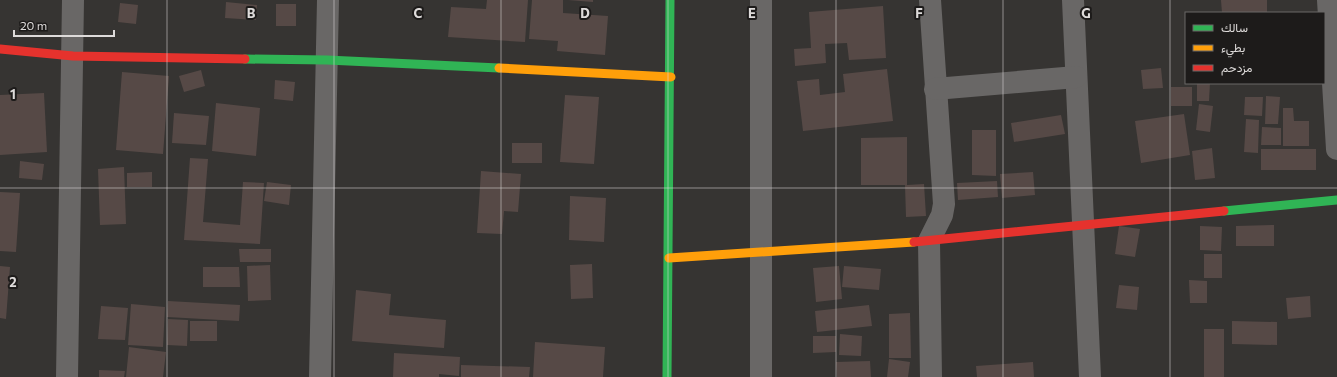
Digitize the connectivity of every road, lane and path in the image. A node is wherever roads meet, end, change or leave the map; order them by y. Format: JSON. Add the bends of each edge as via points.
{"nodes":[{"id":1,"x":73,"y":0,"type":"edge"},
{"id":2,"x":328,"y":0,"type":"edge"},
{"id":3,"x":670,"y":0,"type":"edge"},
{"id":4,"x":761,"y":0,"type":"edge"},
{"id":5,"x":930,"y":0,"type":"edge"},
{"id":6,"x":1073,"y":0,"type":"edge"},
{"id":7,"x":1328,"y":0,"type":"edge"},
{"id":8,"x":0,"y":49,"type":"edge"},
{"id":9,"x":73,"y":56,"type":"junction"},
{"id":10,"x":327,"y":60,"type":"junction"},
{"id":11,"x":671,"y":77,"type":"junction"},
{"id":12,"x":1076,"y":77,"type":"junction"},
{"id":13,"x":935,"y":89,"type":"junction"},
{"id":14,"x":1337,"y":150,"type":"edge"},
{"id":15,"x":1337,"y":200,"type":"edge"},
{"id":16,"x":1083,"y":225,"type":"junction"},
{"id":17,"x":930,"y":241,"type":"junction"},
{"id":18,"x":760,"y":252,"type":"junction"},
{"id":19,"x":668,"y":258,"type":"junction"},
{"id":20,"x":67,"y":377,"type":"edge"},
{"id":21,"x":320,"y":377,"type":"edge"},
{"id":22,"x":667,"y":377,"type":"edge"},
{"id":23,"x":760,"y":377,"type":"edge"},
{"id":24,"x":931,"y":377,"type":"edge"},
{"id":25,"x":1090,"y":377,"type":"edge"}],
"edges":[{"from":1,"to":9,"type":"street"},
{"from":2,"to":10,"type":"street"},
{"from":3,"to":11,"type":"street"},
{"from":4,"to":18,"type":"street"},
{"from":5,"to":13,"type":"street"},
{"from":6,"to":12,"type":"street"},
{"from":7,"to":14,"type":"street"},
{"from":8,"to":9,"type":"street"},
{"from":9,"to":10,"type":"street"},
{"from":9,"to":20,"type":"street"},
{"from":10,"to":11,"type":"street"},
{"from":10,"to":21,"type":"street"},
{"from":11,"to":19,"type":"street"},
{"from":12,"to":13,"type":"street"},
{"from":12,"to":16,"type":"street"},
{"from":13,"to":17,"type":"street","via":[[944,204],[942,215]]},
{"from":15,"to":16,"type":"street"},
{"from":16,"to":17,"type":"street"},
{"from":16,"to":25,"type":"street"},
{"from":17,"to":18,"type":"street"},
{"from":17,"to":24,"type":"street"},
{"from":18,"to":19,"type":"street"},
{"from":18,"to":23,"type":"street"},
{"from":19,"to":22,"type":"street"}]}
